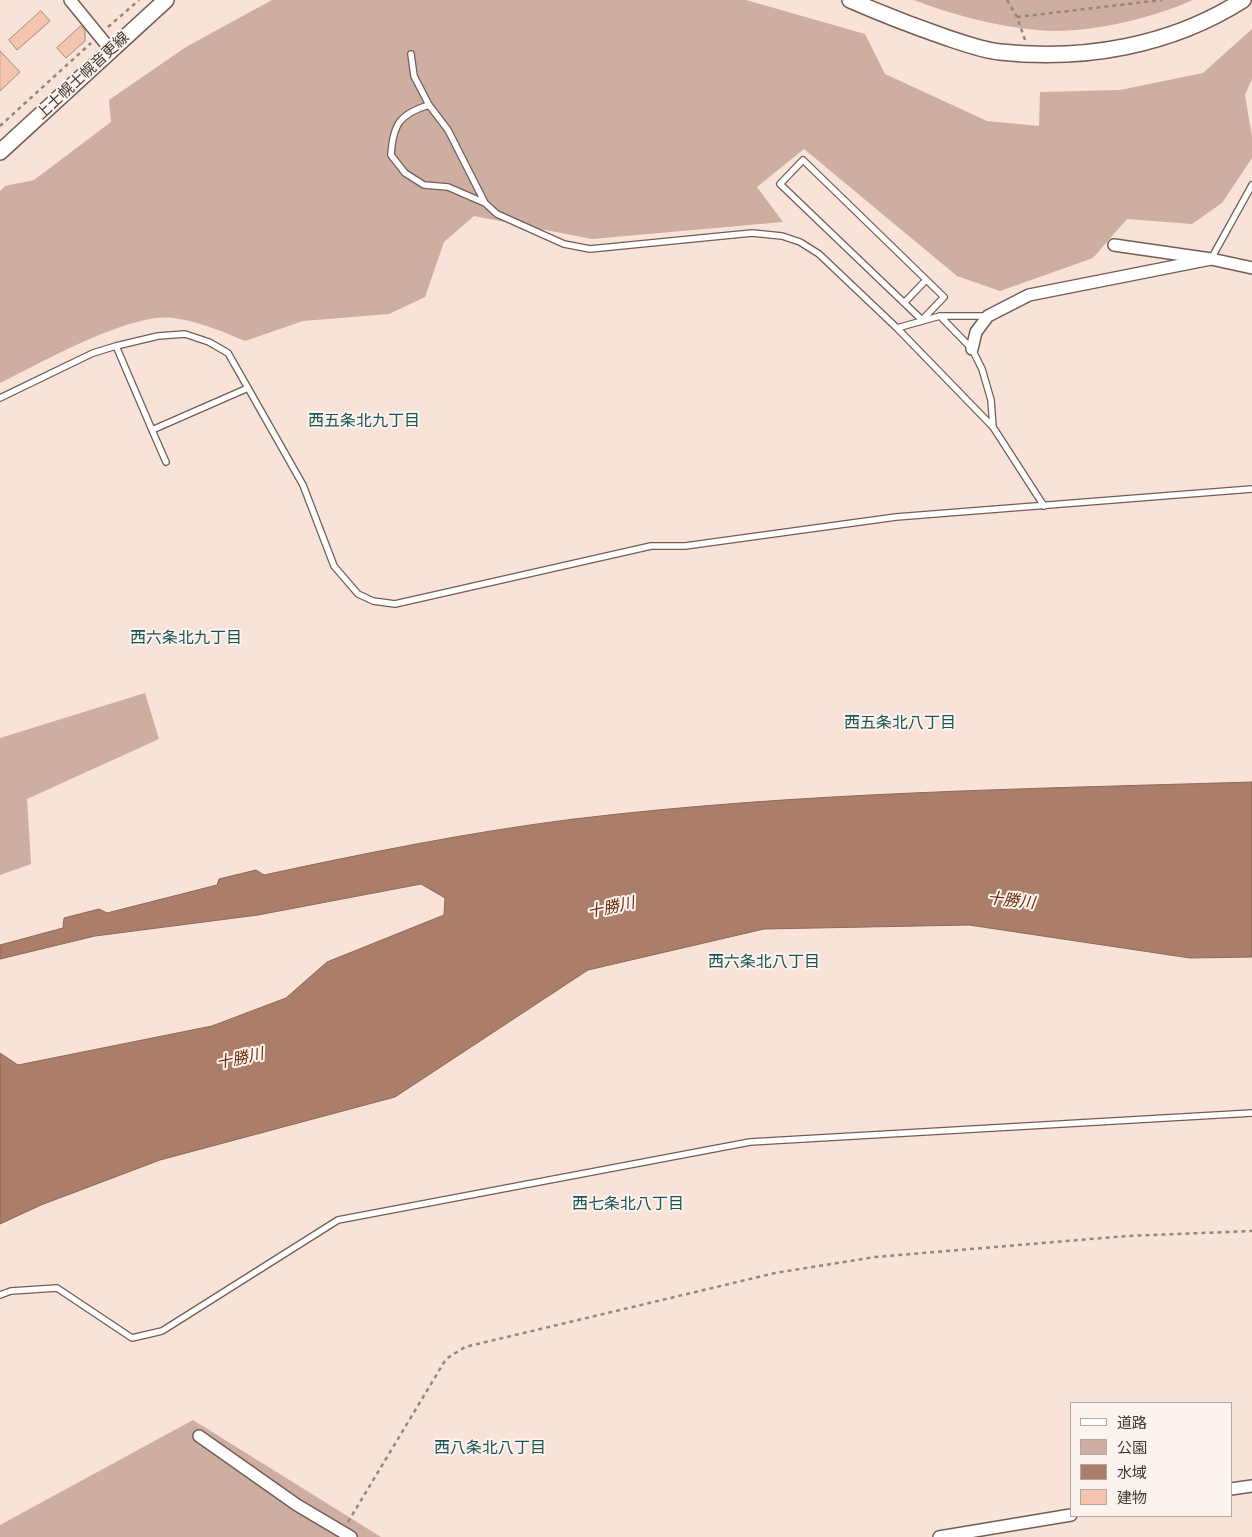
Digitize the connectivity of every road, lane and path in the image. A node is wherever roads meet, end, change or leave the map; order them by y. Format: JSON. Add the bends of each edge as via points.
{"nodes":[{"id":1,"x":139,"y":0,"type":"edge"},
{"id":2,"x":166,"y":0,"type":"edge"},
{"id":3,"x":850,"y":0,"type":"edge"},
{"id":4,"x":1007,"y":0,"type":"edge"},
{"id":5,"x":1162,"y":0,"type":"edge"},
{"id":6,"x":1243,"y":0,"type":"edge"},
{"id":7,"x":75,"y":2,"type":"edge"},
{"id":8,"x":1017,"y":17,"type":"junction"},
{"id":9,"x":99,"y":35,"type":"junction"},
{"id":10,"x":110,"y":49,"type":"junction"},
{"id":11,"x":1029,"y":53,"type":"junction"},
{"id":12,"x":410,"y":54,"type":"dead end"},
{"id":13,"x":429,"y":105,"type":"junction"},
{"id":14,"x":0,"y":126,"type":"edge"},
{"id":15,"x":0,"y":152,"type":"edge"},
{"id":16,"x":1252,"y":185,"type":"edge"},
{"id":17,"x":485,"y":203,"type":"junction"},
{"id":18,"x":1114,"y":245,"type":"dead end"},
{"id":19,"x":1211,"y":259,"type":"junction"},
{"id":20,"x":1252,"y":268,"type":"edge"},
{"id":21,"x":926,"y":280,"type":"junction"},
{"id":22,"x":904,"y":303,"type":"junction"},
{"id":23,"x":940,"y":316,"type":"junction"},
{"id":24,"x":988,"y":316,"type":"junction"},
{"id":25,"x":922,"y":320,"type":"junction"},
{"id":26,"x":897,"y":328,"type":"junction"},
{"id":27,"x":116,"y":346,"type":"junction"},
{"id":28,"x":972,"y":349,"type":"junction"},
{"id":29,"x":248,"y":388,"type":"junction"},
{"id":30,"x":0,"y":398,"type":"edge"},
{"id":31,"x":994,"y":427,"type":"junction"},
{"id":32,"x":152,"y":430,"type":"junction"},
{"id":33,"x":166,"y":462,"type":"dead end"},
{"id":34,"x":1252,"y":489,"type":"edge"},
{"id":35,"x":1044,"y":506,"type":"junction"},
{"id":36,"x":1252,"y":1112,"type":"edge"},
{"id":37,"x":1252,"y":1231,"type":"edge"},
{"id":38,"x":0,"y":1295,"type":"edge"},
{"id":39,"x":199,"y":1436,"type":"dead end"},
{"id":40,"x":1252,"y":1486,"type":"edge"},
{"id":41,"x":1232,"y":1489,"type":"edge"},
{"id":42,"x":1070,"y":1515,"type":"edge"},
{"id":43,"x":347,"y":1534,"type":"edge"},
{"id":44,"x":939,"y":1537,"type":"edge"}],
"edges":[{"from":1,"to":9,"type":"path"},
{"from":2,"to":10,"type":"main road","name":"上士幌士幌音更線"},
{"from":3,"to":11,"type":"main road","via":[[962,43],[999,52]]},
{"from":4,"to":8,"type":"path"},
{"from":5,"to":8,"type":"path"},
{"from":6,"to":11,"type":"main road","via":[[1173,36],[1120,48],[1064,55]]},
{"from":7,"to":9,"type":"street"},
{"from":8,"to":11,"type":"path"},
{"from":9,"to":10,"type":"street"},
{"from":9,"to":14,"type":"path"},
{"from":10,"to":15,"type":"main road","name":"上士幌士幌音更線"},
{"from":12,"to":13,"type":"lane","via":[[414,76]]},
{"from":13,"to":17,"type":"lane","via":[[448,130]]},
{"from":13,"to":17,"type":"lane","via":[[401,117],[392,135],[391,155],[405,173],[424,184],[448,187]]},
{"from":16,"to":19,"type":"lane"},
{"from":17,"to":26,"type":"lane","via":[[496,214],[564,244],[590,249],[752,233],[782,236],[819,254]]},
{"from":18,"to":19,"type":"street"},
{"from":19,"to":20,"type":"street"},
{"from":19,"to":24,"type":"street","via":[[1029,295]]},
{"from":21,"to":22,"type":"lane"},
{"from":21,"to":22,"type":"lane","via":[[803,160],[780,184]]},
{"from":21,"to":25,"type":"lane","via":[[944,297]]},
{"from":22,"to":25,"type":"lane"},
{"from":23,"to":24,"type":"lane"},
{"from":23,"to":25,"type":"lane"},
{"from":23,"to":28,"type":"lane"},
{"from":24,"to":28,"type":"street","via":[[976,332]]},
{"from":25,"to":26,"type":"lane"},
{"from":26,"to":31,"type":"lane"},
{"from":27,"to":29,"type":"lane","via":[[158,336],[185,334],[228,353]]},
{"from":27,"to":30,"type":"lane","via":[[93,353]]},
{"from":27,"to":32,"type":"lane"},
{"from":28,"to":31,"type":"lane","via":[[991,400]]},
{"from":29,"to":32,"type":"lane"},
{"from":29,"to":35,"type":"lane","via":[[302,485],[334,566],[358,594],[373,601],[395,604],[651,546],[685,546],[896,517]]},
{"from":31,"to":35,"type":"lane"},
{"from":32,"to":33,"type":"lane"},
{"from":34,"to":35,"type":"lane"},
{"from":36,"to":38,"type":"lane","via":[[750,1142],[338,1220],[162,1331],[132,1338],[57,1288]]},
{"from":37,"to":43,"type":"path","via":[[1127,1236],[875,1257],[775,1273],[465,1347],[446,1359]]},
{"from":39,"to":43,"type":"street","via":[[297,1505]]},
{"from":40,"to":41,"type":"street"},
{"from":42,"to":44,"type":"street"}]}
